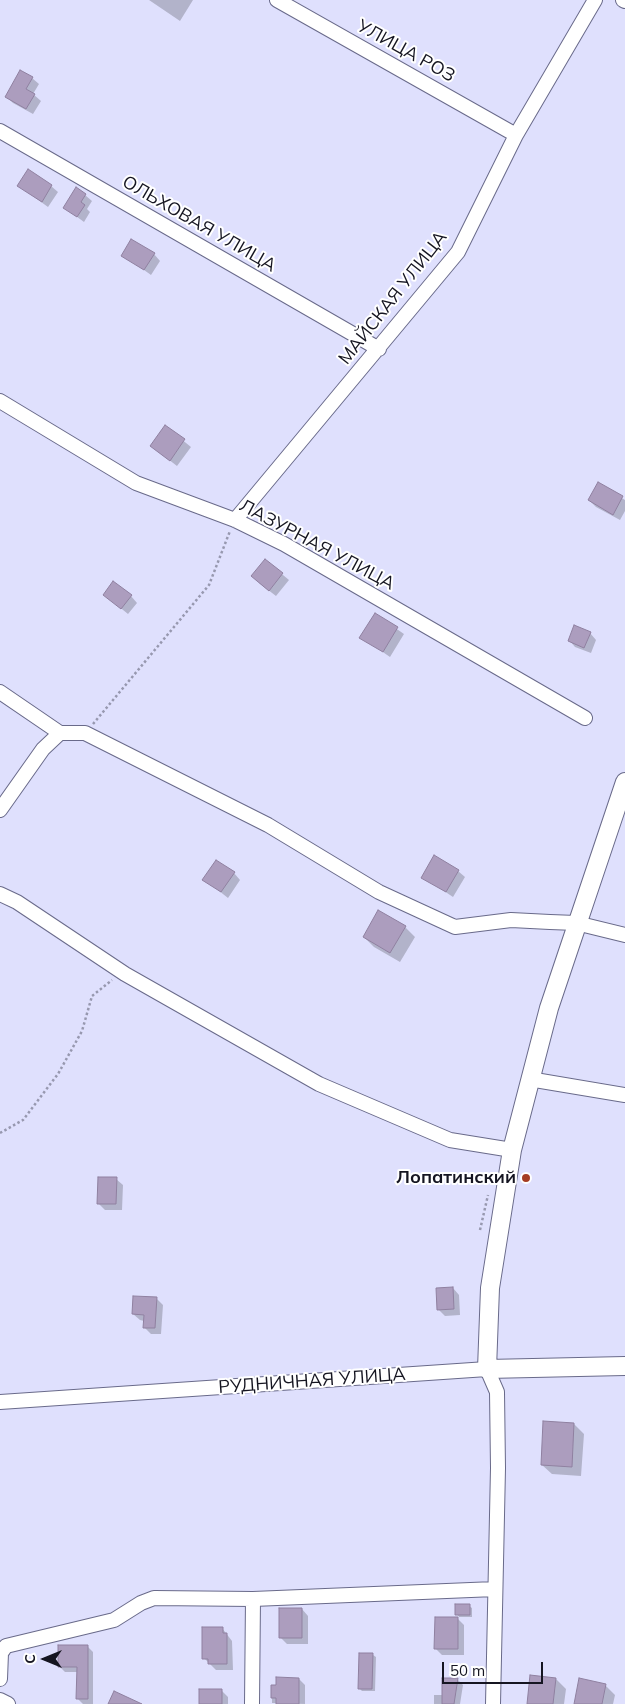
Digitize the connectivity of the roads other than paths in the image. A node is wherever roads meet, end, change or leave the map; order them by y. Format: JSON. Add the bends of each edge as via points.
{"nodes":[{"id":1,"x":277,"y":0,"type":"edge"},
{"id":2,"x":595,"y":0,"type":"edge"},
{"id":3,"x":0,"y":131,"type":"edge"},
{"id":4,"x":516,"y":135,"type":"junction"},
{"id":5,"x":379,"y":349,"type":"junction"},
{"id":6,"x":0,"y":401,"type":"edge"},
{"id":7,"x":235,"y":520,"type":"junction"},
{"id":8,"x":0,"y":692,"type":"edge"},
{"id":9,"x":585,"y":718,"type":"dead end"},
{"id":10,"x":60,"y":733,"type":"junction"},
{"id":11,"x":625,"y":782,"type":"edge"},
{"id":12,"x":0,"y":810,"type":"edge"},
{"id":13,"x":0,"y":894,"type":"edge"},
{"id":14,"x":576,"y":923,"type":"junction"},
{"id":15,"x":625,"y":935,"type":"edge"},
{"id":16,"x":529,"y":1079,"type":"junction"},
{"id":17,"x":625,"y":1095,"type":"edge"},
{"id":18,"x":512,"y":1150,"type":"junction"},
{"id":19,"x":625,"y":1366,"type":"edge"},
{"id":20,"x":487,"y":1370,"type":"junction"},
{"id":21,"x":0,"y":1402,"type":"edge"},
{"id":22,"x":495,"y":1589,"type":"junction"},
{"id":23,"x":253,"y":1599,"type":"junction"},
{"id":24,"x":0,"y":1679,"type":"edge"},
{"id":25,"x":0,"y":1700,"type":"edge"},
{"id":26,"x":8,"y":1704,"type":"edge"},
{"id":27,"x":252,"y":1704,"type":"edge"},
{"id":28,"x":493,"y":1704,"type":"edge"}],
"edges":[{"from":1,"to":4,"type":"street","name":"УЛИЦА РОЗ"},
{"from":2,"to":4,"type":"street","name":"МАЙСКАЯ УЛИЦА"},
{"from":3,"to":5,"type":"street","name":"ОЛЬХОВАЯ УЛИЦА"},
{"from":4,"to":5,"type":"street","name":"МАЙСКАЯ УЛИЦА","via":[[458,252]]},
{"from":5,"to":7,"type":"street","name":"МАЙСКАЯ УЛИЦА"},
{"from":6,"to":7,"type":"street","name":"ЛАЗУРНАЯ УЛИЦА","via":[[136,483]]},
{"from":7,"to":9,"type":"street","name":"ЛАЗУРНАЯ УЛИЦА","via":[[284,544]]},
{"from":8,"to":10,"type":"street"},
{"from":10,"to":12,"type":"street","via":[[42,749]]},
{"from":10,"to":14,"type":"street","via":[[85,733],[268,825],[379,892],[455,927],[511,920]]},
{"from":11,"to":14,"type":"main road"},
{"from":13,"to":18,"type":"street","via":[[125,974],[319,1084],[450,1140]]},
{"from":14,"to":15,"type":"street"},
{"from":14,"to":16,"type":"main road"},
{"from":16,"to":17,"type":"street"},
{"from":16,"to":18,"type":"main road"},
{"from":18,"to":20,"type":"main road","via":[[490,1288]]},
{"from":19,"to":20,"type":"main road","name":"РУДНИЧНАЯ УЛИЦА"},
{"from":20,"to":21,"type":"street","name":"РУДНИЧНАЯ УЛИЦА"},
{"from":20,"to":22,"type":"street","via":[[497,1392]]},
{"from":22,"to":23,"type":"street"},
{"from":22,"to":28,"type":"street"},
{"from":23,"to":24,"type":"street","via":[[154,1598],[114,1620],[6,1646],[1,1653]]},
{"from":23,"to":27,"type":"street"},
{"from":25,"to":26,"type":"street"}]}
